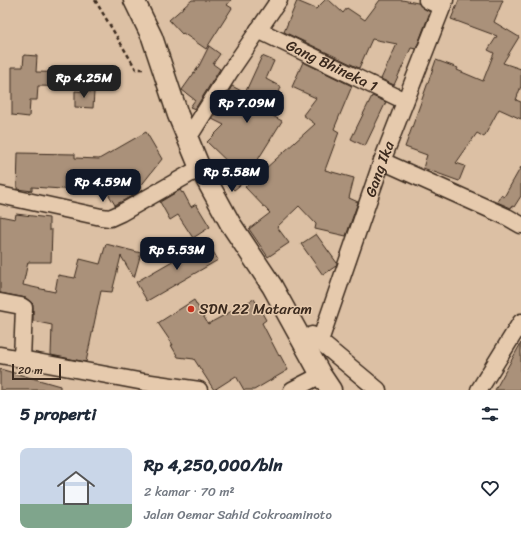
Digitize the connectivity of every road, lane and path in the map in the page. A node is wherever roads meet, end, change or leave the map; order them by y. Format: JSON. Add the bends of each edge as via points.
{"nodes":[{"id":1,"x":94,"y":0,"type":"edge"},
{"id":2,"x":134,"y":0,"type":"edge"},
{"id":3,"x":279,"y":0,"type":"edge"},
{"id":4,"x":427,"y":0,"type":"edge"},
{"id":5,"x":443,"y":3,"type":"edge"},
{"id":6,"x":258,"y":30,"type":"junction"},
{"id":7,"x":163,"y":68,"type":"junction"},
{"id":8,"x":405,"y":101,"type":"junction"},
{"id":9,"x":188,"y":140,"type":"junction"},
{"id":10,"x":382,"y":161,"type":"junction"},
{"id":11,"x":200,"y":168,"type":"junction"},
{"id":12,"x":0,"y":195,"type":"edge"},
{"id":13,"x":521,"y":225,"type":"edge"},
{"id":14,"x":0,"y":302,"type":"edge"},
{"id":15,"x":290,"y":319,"type":"junction"},
{"id":16,"x":520,"y":325,"type":"edge"},
{"id":17,"x":320,"y":341,"type":"junction"},
{"id":18,"x":0,"y":355,"type":"edge"},
{"id":19,"x":22,"y":359,"type":"junction"},
{"id":20,"x":326,"y":382,"type":"edge"},
{"id":21,"x":199,"y":390,"type":"edge"},
{"id":22,"x":292,"y":390,"type":"edge"},
{"id":23,"x":378,"y":390,"type":"edge"},
{"id":24,"x":479,"y":390,"type":"edge"}],
"edges":[{"from":1,"to":7,"type":"path","via":[[136,69]]},
{"from":2,"to":7,"type":"street","via":[[152,37]]},
{"from":3,"to":6,"type":"street"},
{"from":4,"to":5,"type":"street"},
{"from":5,"to":8,"type":"street","name":"Gang Ika"},
{"from":6,"to":8,"type":"street","name":"Gang Bhineka 1"},
{"from":6,"to":9,"type":"street"},
{"from":7,"to":9,"type":"street"},
{"from":8,"to":10,"type":"street","name":"Gang Ika"},
{"from":9,"to":11,"type":"street"},
{"from":10,"to":13,"type":"street"},
{"from":10,"to":17,"type":"street","name":"Gang Ika"},
{"from":11,"to":12,"type":"street","via":[[110,218]]},
{"from":11,"to":15,"type":"street","via":[[230,223],[272,286]]},
{"from":14,"to":19,"type":"street","via":[[24,308]]},
{"from":15,"to":17,"type":"street"},
{"from":15,"to":20,"type":"street"},
{"from":16,"to":24,"type":"street"},
{"from":17,"to":23,"type":"street"},
{"from":18,"to":19,"type":"street"},
{"from":19,"to":21,"type":"street"},
{"from":20,"to":22,"type":"street"}]}
